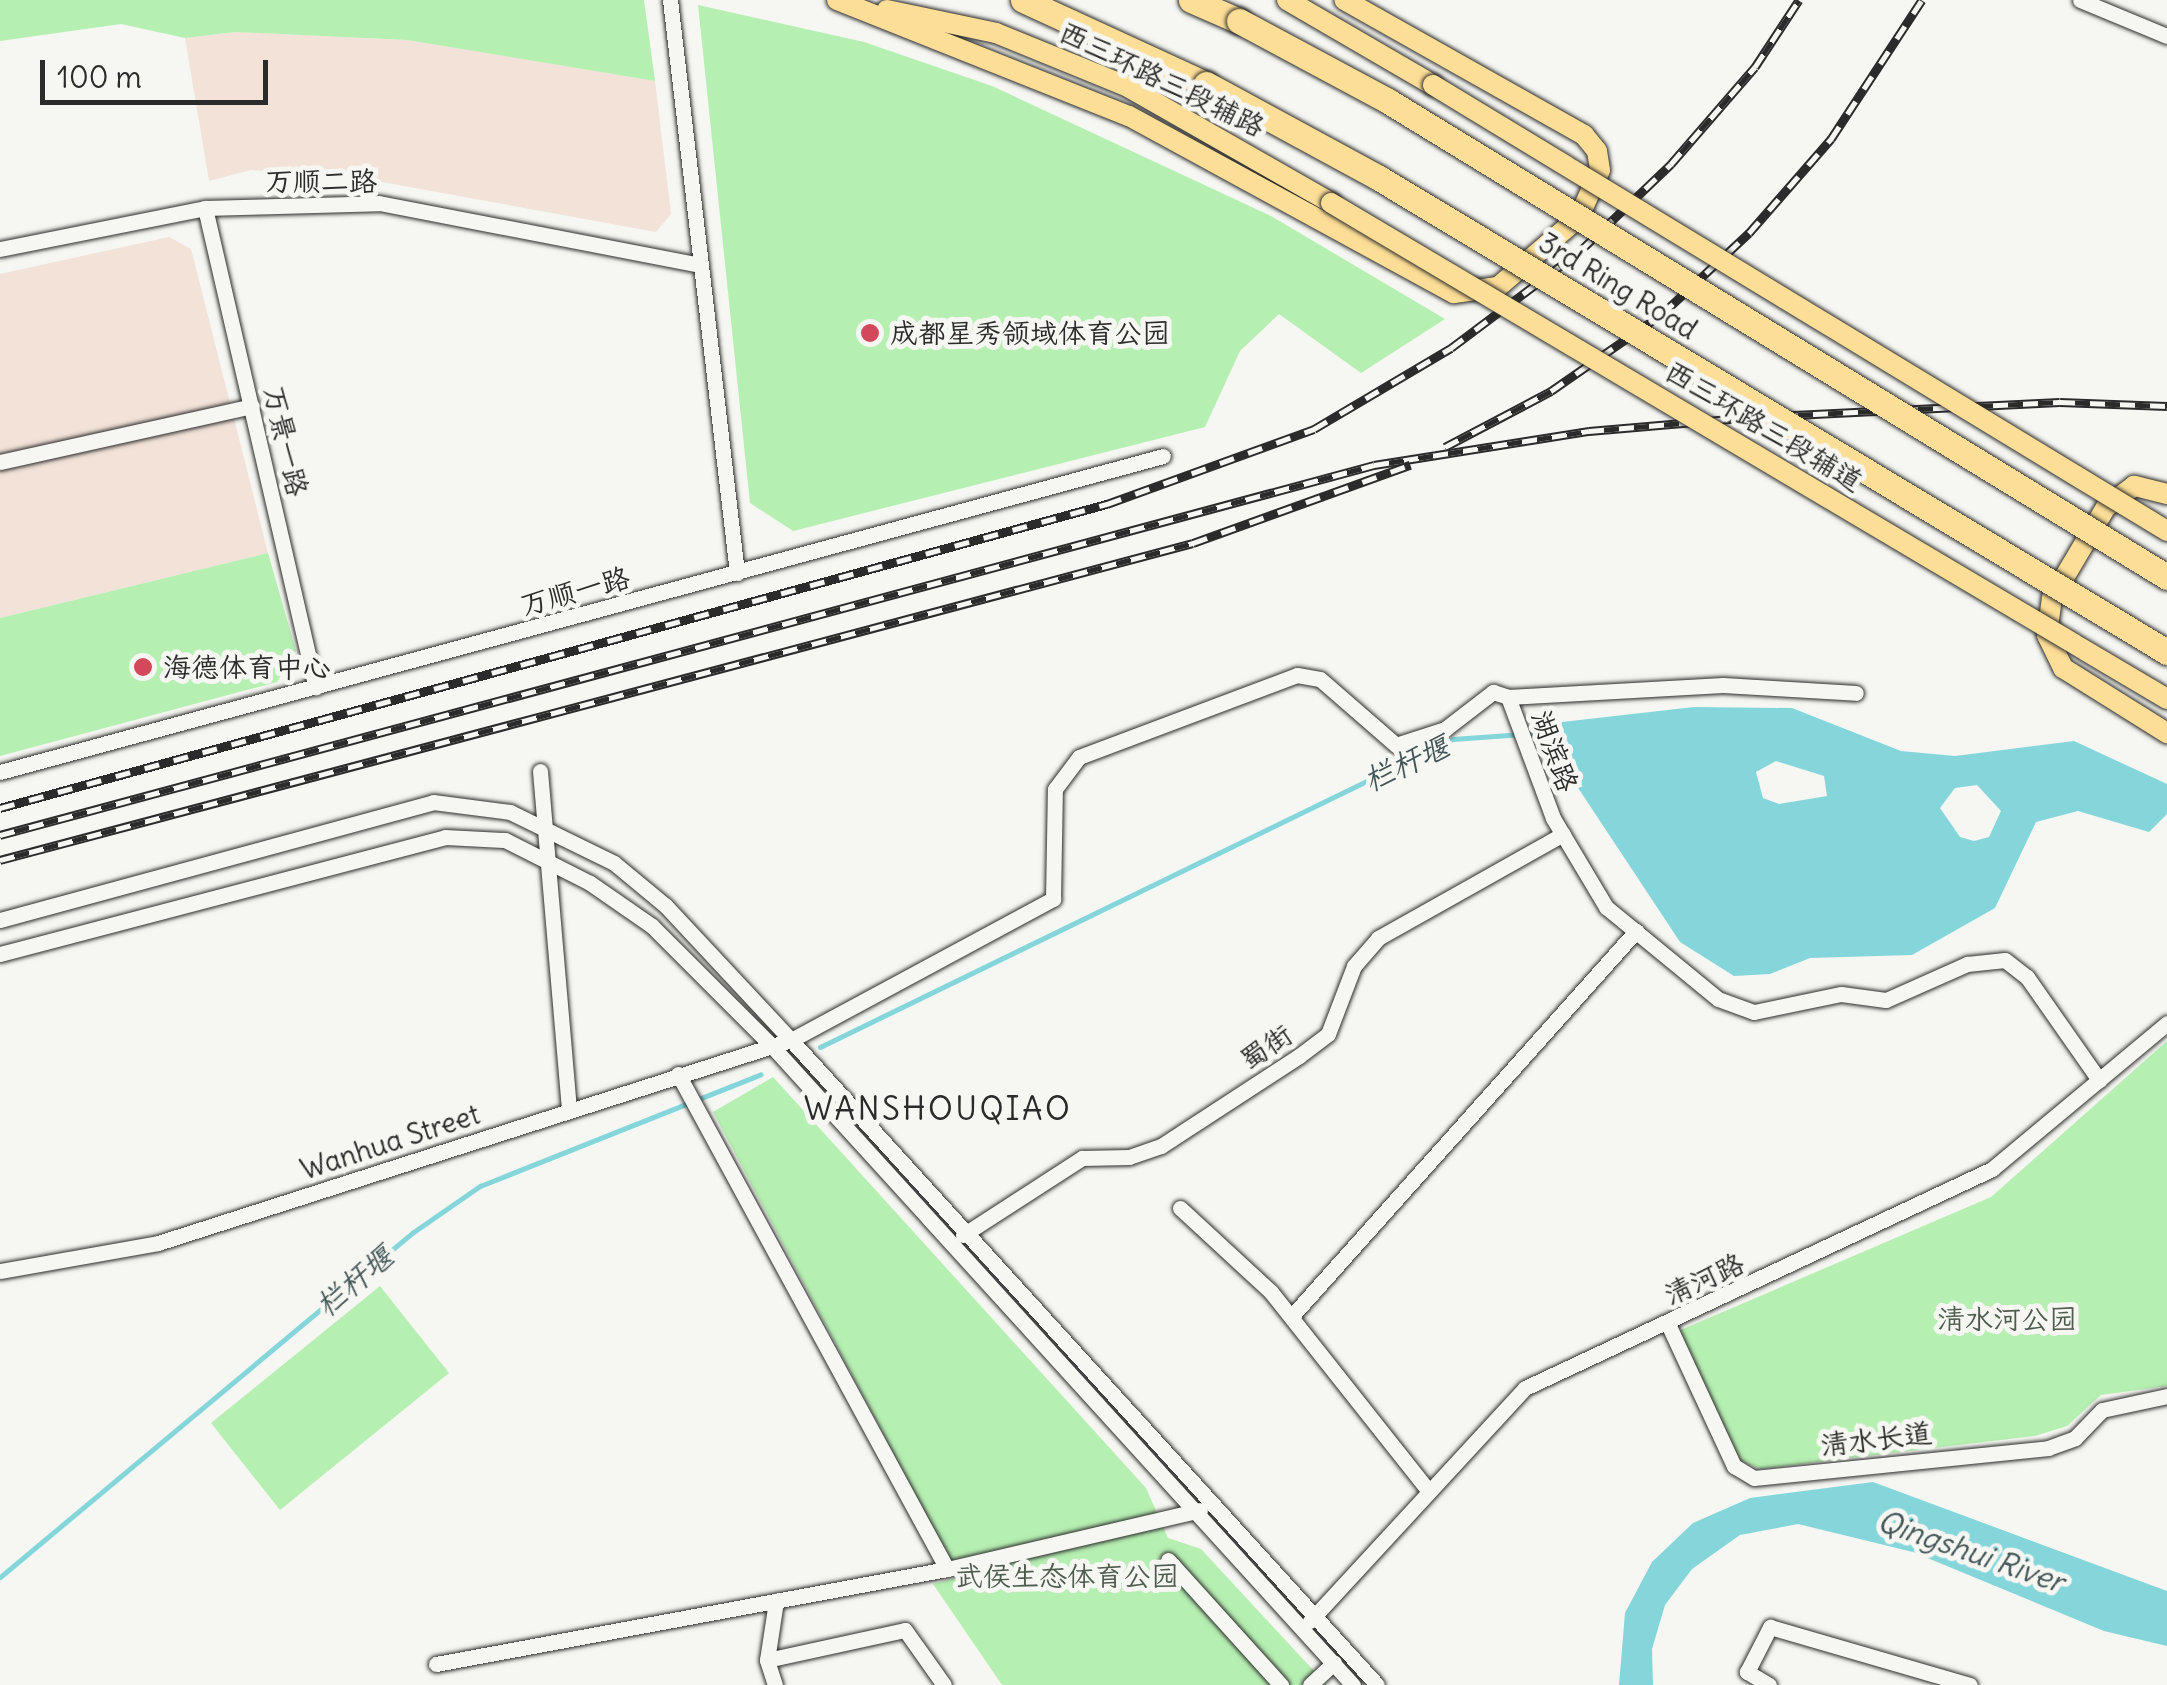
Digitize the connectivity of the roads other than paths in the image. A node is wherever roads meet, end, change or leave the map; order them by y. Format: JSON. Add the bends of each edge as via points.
{"nodes":[{"id":1,"x":670,"y":0,"type":"edge"},
{"id":2,"x":839,"y":0,"type":"edge"},
{"id":3,"x":1023,"y":0,"type":"edge"},
{"id":4,"x":1191,"y":0,"type":"edge"},
{"id":5,"x":1287,"y":0,"type":"edge"},
{"id":6,"x":1344,"y":0,"type":"edge"},
{"id":7,"x":2080,"y":0,"type":"edge"},
{"id":8,"x":2167,"y":36,"type":"edge"},
{"id":9,"x":1331,"y":203,"type":"joint"},
{"id":10,"x":205,"y":208,"type":"junction"},
{"id":11,"x":0,"y":249,"type":"edge"},
{"id":12,"x":701,"y":265,"type":"junction"},
{"id":13,"x":252,"y":406,"type":"junction"},
{"id":14,"x":1162,"y":456,"type":"dead end"},
{"id":15,"x":0,"y":462,"type":"edge"},
{"id":16,"x":2167,"y":494,"type":"edge"},
{"id":17,"x":2167,"y":531,"type":"edge"},
{"id":18,"x":737,"y":573,"type":"junction"},
{"id":19,"x":2167,"y":576,"type":"edge"},
{"id":20,"x":2167,"y":652,"type":"edge"},
{"id":21,"x":316,"y":687,"type":"junction"},
{"id":22,"x":1856,"y":694,"type":"dead end"},
{"id":23,"x":1508,"y":697,"type":"junction"},
{"id":24,"x":2167,"y":699,"type":"edge"},
{"id":25,"x":2167,"y":733,"type":"edge"},
{"id":26,"x":540,"y":771,"type":"dead end"},
{"id":27,"x":0,"y":772,"type":"edge"},
{"id":28,"x":545,"y":832,"type":"junction"},
{"id":29,"x":1562,"y":834,"type":"junction"},
{"id":30,"x":548,"y":862,"type":"junction"},
{"id":31,"x":0,"y":920,"type":"edge"},
{"id":32,"x":1636,"y":931,"type":"junction"},
{"id":33,"x":0,"y":954,"type":"edge"},
{"id":34,"x":2167,"y":1023,"type":"edge"},
{"id":35,"x":791,"y":1040,"type":"junction"},
{"id":36,"x":771,"y":1046,"type":"junction"},
{"id":37,"x":678,"y":1074,"type":"junction"},
{"id":38,"x":2099,"y":1080,"type":"junction"},
{"id":39,"x":569,"y":1110,"type":"junction"},
{"id":40,"x":1180,"y":1208,"type":"dead end"},
{"id":41,"x":968,"y":1231,"type":"junction"},
{"id":42,"x":951,"y":1244,"type":"junction"},
{"id":43,"x":0,"y":1271,"type":"edge"},
{"id":44,"x":1292,"y":1317,"type":"junction"},
{"id":45,"x":1668,"y":1324,"type":"junction"},
{"id":46,"x":2167,"y":1396,"type":"edge"},
{"id":47,"x":1429,"y":1490,"type":"junction"},
{"id":48,"x":1212,"y":1502,"type":"junction"},
{"id":49,"x":1196,"y":1513,"type":"junction"},
{"id":50,"x":1168,"y":1560,"type":"dead end"},
{"id":51,"x":946,"y":1569,"type":"junction"},
{"id":52,"x":776,"y":1601,"type":"junction"},
{"id":53,"x":1316,"y":1616,"type":"junction"},
{"id":54,"x":1302,"y":1628,"type":"junction"},
{"id":55,"x":767,"y":1660,"type":"junction"},
{"id":56,"x":1334,"y":1663,"type":"junction"},
{"id":57,"x":436,"y":1664,"type":"dead end"},
{"id":58,"x":775,"y":1685,"type":"edge"},
{"id":59,"x":944,"y":1685,"type":"edge"},
{"id":60,"x":1281,"y":1685,"type":"edge"},
{"id":61,"x":1310,"y":1685,"type":"edge"},
{"id":62,"x":1354,"y":1685,"type":"edge"},
{"id":63,"x":1378,"y":1685,"type":"edge"},
{"id":64,"x":1770,"y":1685,"type":"edge"},
{"id":65,"x":1970,"y":1685,"type":"edge"}],
"edges":[{"from":1,"to":12,"type":"street"},
{"from":2,"to":6,"type":"main road","via":[[1129,116],[1278,191],[1435,284],[1454,292],[1498,288],[1579,218],[1600,170],[1598,151],[1584,135]]},
{"from":2,"to":9,"type":"main road","name":"西三环路三段辅路","via":[[996,32],[1192,119]]},
{"from":3,"to":20,"type":"highway","name":"3rd Ring Road","bridge":true,"via":[[1206,84],[1379,178]]},
{"from":4,"to":19,"type":"highway","name":"3rd Ring Road","bridge":true,"via":[[1388,101]]},
{"from":5,"to":17,"type":"main road","bridge":true},
{"from":7,"to":8,"type":"street"},
{"from":9,"to":24,"type":"main road","name":"西三环路三段辅道","bridge":true},
{"from":10,"to":11,"type":"street","name":"万顺二路"},
{"from":10,"to":12,"type":"street","name":"万顺二路","via":[[379,203]]},
{"from":10,"to":13,"type":"street","name":"万景一路"},
{"from":12,"to":18,"type":"street"},
{"from":13,"to":15,"type":"street"},
{"from":13,"to":21,"type":"street","name":"万景一路"},
{"from":14,"to":18,"type":"street","name":"万顺一路"},
{"from":16,"to":25,"type":"main road","via":[[2134,486],[2106,507],[2052,598],[2048,634],[2063,668]]},
{"from":18,"to":21,"type":"street","name":"万顺一路"},
{"from":21,"to":27,"type":"street","name":"万顺一路"},
{"from":22,"to":23,"type":"street","via":[[1723,685]]},
{"from":23,"to":29,"type":"street","name":"湖滨路"},
{"from":23,"to":35,"type":"street","name":"湖滨路","via":[[1494,692],[1444,729],[1396,746],[1320,679],[1297,675],[1079,757],[1055,789],[1053,900]]},
{"from":26,"to":28,"type":"street"},
{"from":28,"to":30,"type":"street"},
{"from":28,"to":31,"type":"street","via":[[510,812],[433,802]]},
{"from":28,"to":35,"type":"street","via":[[614,864],[666,906]]},
{"from":29,"to":32,"type":"street","name":"湖滨路","via":[[1606,907]]},
{"from":29,"to":41,"type":"street","name":"蜀街","via":[[1378,938],[1354,966],[1328,1034],[1299,1056],[1161,1146],[1129,1158],[1082,1158]]},
{"from":30,"to":33,"type":"street","via":[[505,840],[445,837]]},
{"from":30,"to":36,"type":"street","via":[[652,926]]},
{"from":30,"to":39,"type":"street"},
{"from":32,"to":38,"type":"street","name":"湖滨路","via":[[1718,998],[1754,1012],[1841,994],[1886,1000],[1967,964],[2004,960],[2027,978]]},
{"from":32,"to":44,"type":"street"},
{"from":34,"to":38,"type":"street","name":"清河路"},
{"from":35,"to":36,"type":"street","name":"Wanhua Street"},
{"from":35,"to":41,"type":"street"},
{"from":36,"to":37,"type":"street","name":"Wanhua Street"},
{"from":36,"to":42,"type":"street"},
{"from":37,"to":39,"type":"street","name":"Wanhua Street"},
{"from":37,"to":51,"type":"street"},
{"from":38,"to":45,"type":"street","name":"清河路","via":[[1992,1169]]},
{"from":39,"to":43,"type":"street","name":"Wanhua Street","via":[[158,1244]]},
{"from":40,"to":44,"type":"street"},
{"from":41,"to":42,"type":"street","name":"蜀街"},
{"from":41,"to":48,"type":"street"},
{"from":42,"to":49,"type":"street"},
{"from":44,"to":47,"type":"street"},
{"from":45,"to":46,"type":"street","name":"清水长道","via":[[1734,1466],[1754,1478],[2048,1448],[2075,1438],[2102,1410]]},
{"from":45,"to":47,"type":"street","name":"清河路","via":[[1525,1388]]},
{"from":47,"to":53,"type":"street","name":"清河路"},
{"from":48,"to":49,"type":"street"},
{"from":48,"to":53,"type":"street"},
{"from":49,"to":51,"type":"street"},
{"from":49,"to":54,"type":"street"},
{"from":50,"to":60,"type":"street"},
{"from":51,"to":52,"type":"street"},
{"from":52,"to":55,"type":"street"},
{"from":52,"to":57,"type":"street"},
{"from":53,"to":54,"type":"street","name":"清河路"},
{"from":53,"to":63,"type":"street"},
{"from":54,"to":56,"type":"street"},
{"from":55,"to":58,"type":"street"},
{"from":55,"to":59,"type":"street","via":[[905,1630]]},
{"from":56,"to":61,"type":"street"},
{"from":56,"to":62,"type":"street"},
{"from":64,"to":65,"type":"street","via":[[1746,1672],[1770,1627]]}]}
